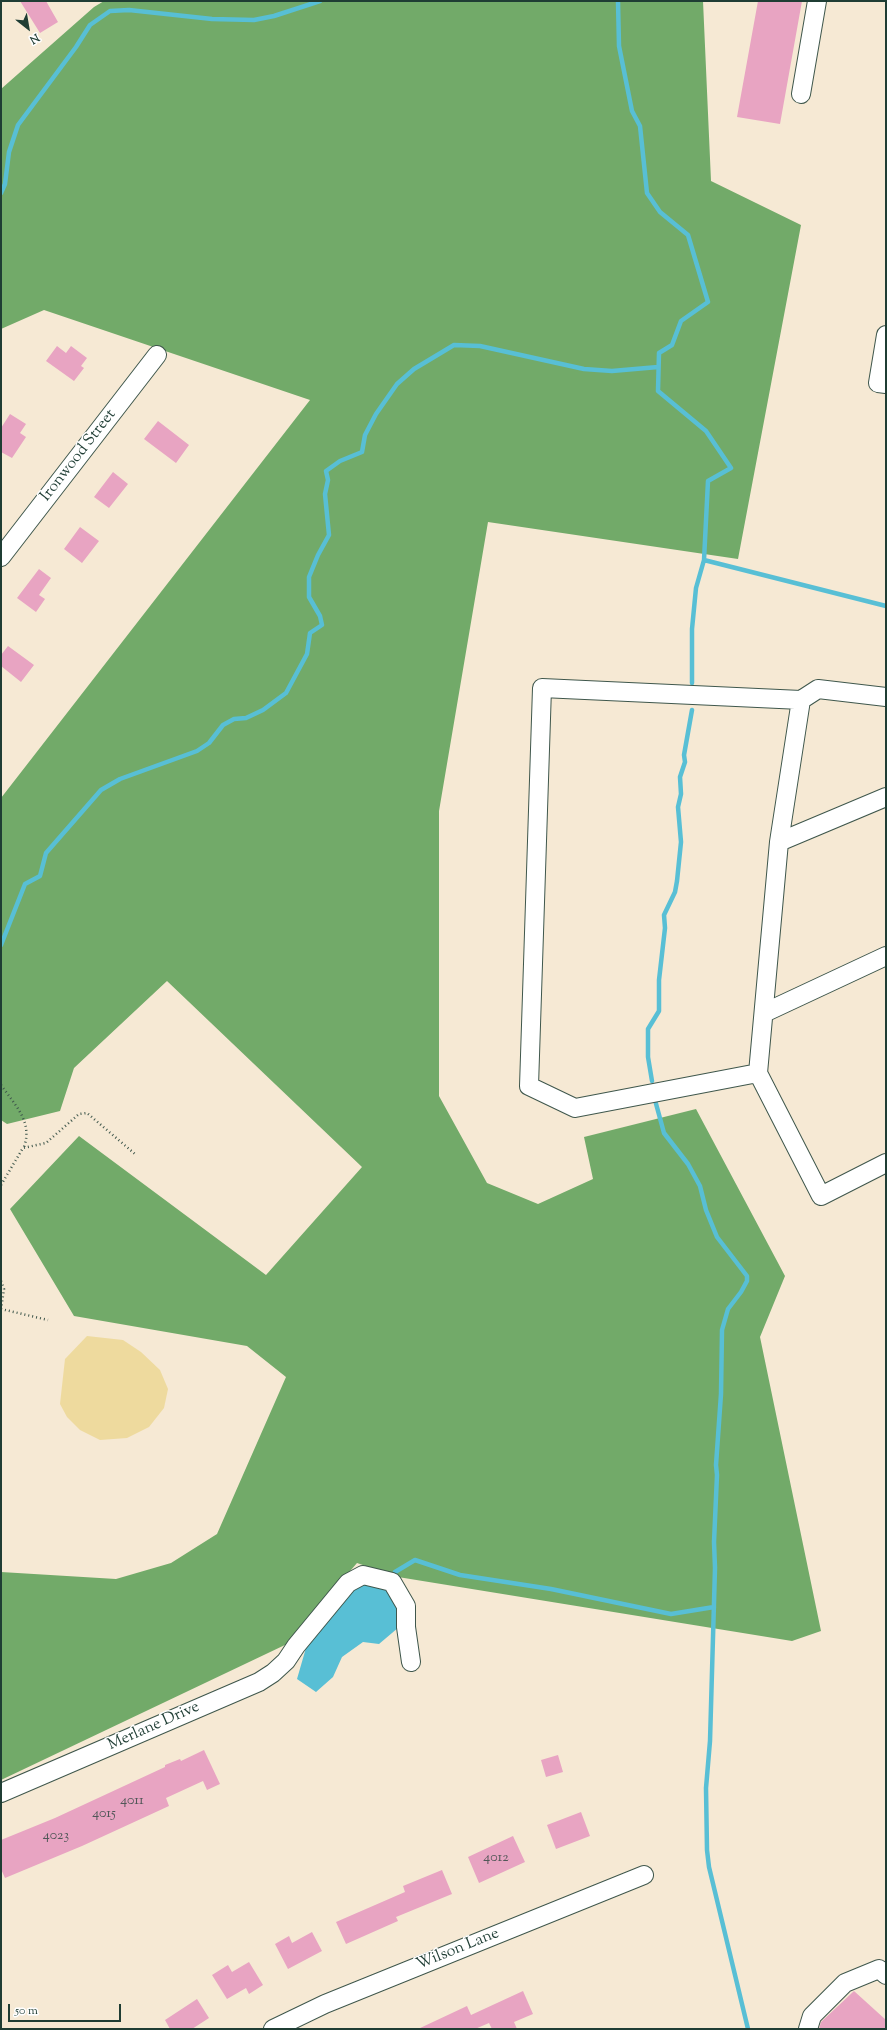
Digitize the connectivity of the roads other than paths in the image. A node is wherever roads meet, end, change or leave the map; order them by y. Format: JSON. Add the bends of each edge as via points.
{"nodes":[{"id":1,"x":817,"y":1,"type":"edge"},
{"id":2,"x":800,"y":94,"type":"dead end"},
{"id":3,"x":886,"y":335,"type":"edge"},
{"id":4,"x":157,"y":355,"type":"dead end"},
{"id":5,"x":886,"y":384,"type":"edge"},
{"id":6,"x":1,"y":557,"type":"edge"},
{"id":7,"x":886,"y":697,"type":"edge"},
{"id":8,"x":801,"y":700,"type":"junction"},
{"id":9,"x":886,"y":797,"type":"edge"},
{"id":10,"x":779,"y":842,"type":"junction"},
{"id":11,"x":886,"y":956,"type":"edge"},
{"id":12,"x":764,"y":1013,"type":"junction"},
{"id":13,"x":758,"y":1073,"type":"junction"},
{"id":14,"x":886,"y":1164,"type":"edge"},
{"id":15,"x":412,"y":1662,"type":"dead end"},
{"id":16,"x":1,"y":1793,"type":"edge"},
{"id":17,"x":644,"y":1875,"type":"dead end"},
{"id":18,"x":886,"y":1975,"type":"edge"},
{"id":19,"x":273,"y":2029,"type":"edge"},
{"id":20,"x":808,"y":2029,"type":"edge"}],
"edges":[{"from":1,"to":2,"type":"street"},
{"from":3,"to":5,"type":"street","via":[[878,383]]},
{"from":4,"to":6,"type":"street","name":"Ironwood Street"},
{"from":7,"to":8,"type":"street","via":[[818,689]]},
{"from":8,"to":10,"type":"street"},
{"from":8,"to":13,"type":"street","via":[[542,688],[529,1086],[576,1108]]},
{"from":9,"to":10,"type":"street"},
{"from":10,"to":12,"type":"street"},
{"from":11,"to":12,"type":"street"},
{"from":12,"to":13,"type":"street"},
{"from":13,"to":14,"type":"street","via":[[821,1196]]},
{"from":15,"to":16,"type":"street","name":"Merlane Drive","via":[[406,1627],[406,1606],[392,1582],[363,1575],[348,1583],[286,1661],[259,1682]]},
{"from":17,"to":19,"type":"street","name":"Wilson Lane","via":[[325,2004]]},
{"from":18,"to":20,"type":"street","via":[[879,1969],[845,1983],[812,2016]]}]}
